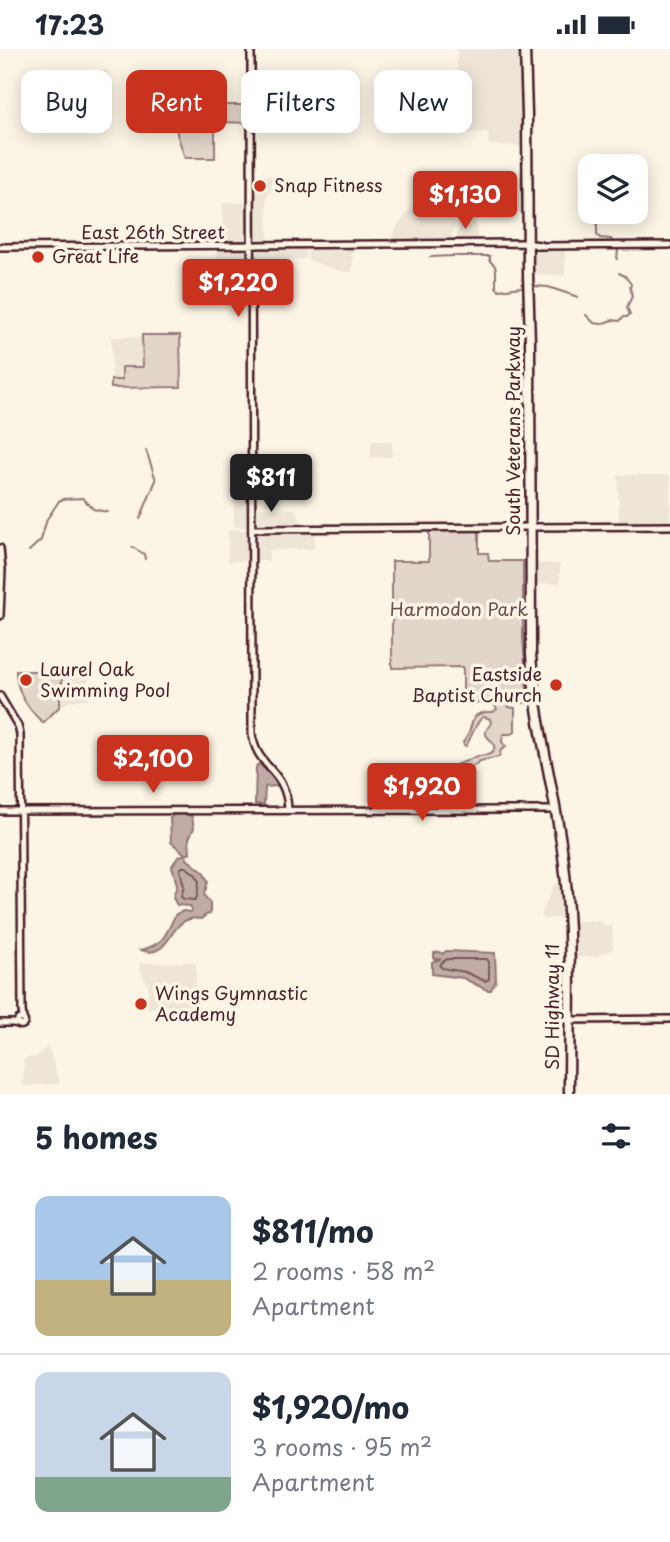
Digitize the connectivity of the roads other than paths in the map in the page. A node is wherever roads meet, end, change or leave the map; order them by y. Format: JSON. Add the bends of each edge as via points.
{"nodes":[{"id":1,"x":251,"y":49,"type":"edge"},
{"id":2,"x":523,"y":49,"type":"edge"},
{"id":3,"x":526,"y":245,"type":"junction"},
{"id":4,"x":670,"y":245,"type":"edge"},
{"id":5,"x":251,"y":246,"type":"junction"},
{"id":6,"x":0,"y":247,"type":"edge"},
{"id":7,"x":529,"y":527,"type":"junction"},
{"id":8,"x":670,"y":527,"type":"edge"},
{"id":9,"x":252,"y":528,"type":"junction"},
{"id":10,"x":0,"y":548,"type":"edge"},
{"id":11,"x":0,"y":616,"type":"edge"},
{"id":12,"x":0,"y":696,"type":"edge"},
{"id":13,"x":0,"y":809,"type":"edge"},
{"id":14,"x":288,"y":809,"type":"junction"},
{"id":15,"x":554,"y":809,"type":"junction"},
{"id":16,"x":20,"y":810,"type":"junction"},
{"id":17,"x":560,"y":837,"type":"joint"},
{"id":18,"x":670,"y":1019,"type":"edge"},
{"id":19,"x":569,"y":1020,"type":"junction"},
{"id":20,"x":0,"y":1022,"type":"edge"},
{"id":21,"x":569,"y":1094,"type":"edge"}],
"edges":[{"from":1,"to":5,"type":"main road"},
{"from":2,"to":3,"type":"highway","name":"South Veterans Parkway"},
{"from":3,"to":4,"type":"main road","name":"East 26th Street"},
{"from":3,"to":5,"type":"main road","name":"East 26th Street"},
{"from":3,"to":7,"type":"highway","name":"South Veterans Parkway"},
{"from":5,"to":6,"type":"main road","name":"East 26th Street"},
{"from":5,"to":9,"type":"main road"},
{"from":7,"to":8,"type":"main road"},
{"from":7,"to":9,"type":"main road"},
{"from":7,"to":15,"type":"highway","name":"South Veterans Parkway","via":[[532,679]]},
{"from":9,"to":14,"type":"main road","via":[[252,736],[260,757],[283,785]]},
{"from":10,"to":11,"type":"main road"},
{"from":12,"to":16,"type":"main road","via":[[19,731]]},
{"from":13,"to":16,"type":"main road"},
{"from":14,"to":15,"type":"main road"},
{"from":14,"to":16,"type":"main road"},
{"from":15,"to":17,"type":"highway","name":"South Veterans Parkway"},
{"from":16,"to":20,"type":"main road","via":[[20,1021]]},
{"from":17,"to":19,"type":"highway","name":"SD Highway 11","via":[[568,919]]},
{"from":18,"to":19,"type":"main road"},
{"from":19,"to":21,"type":"highway","name":"SD Highway 11"}]}
